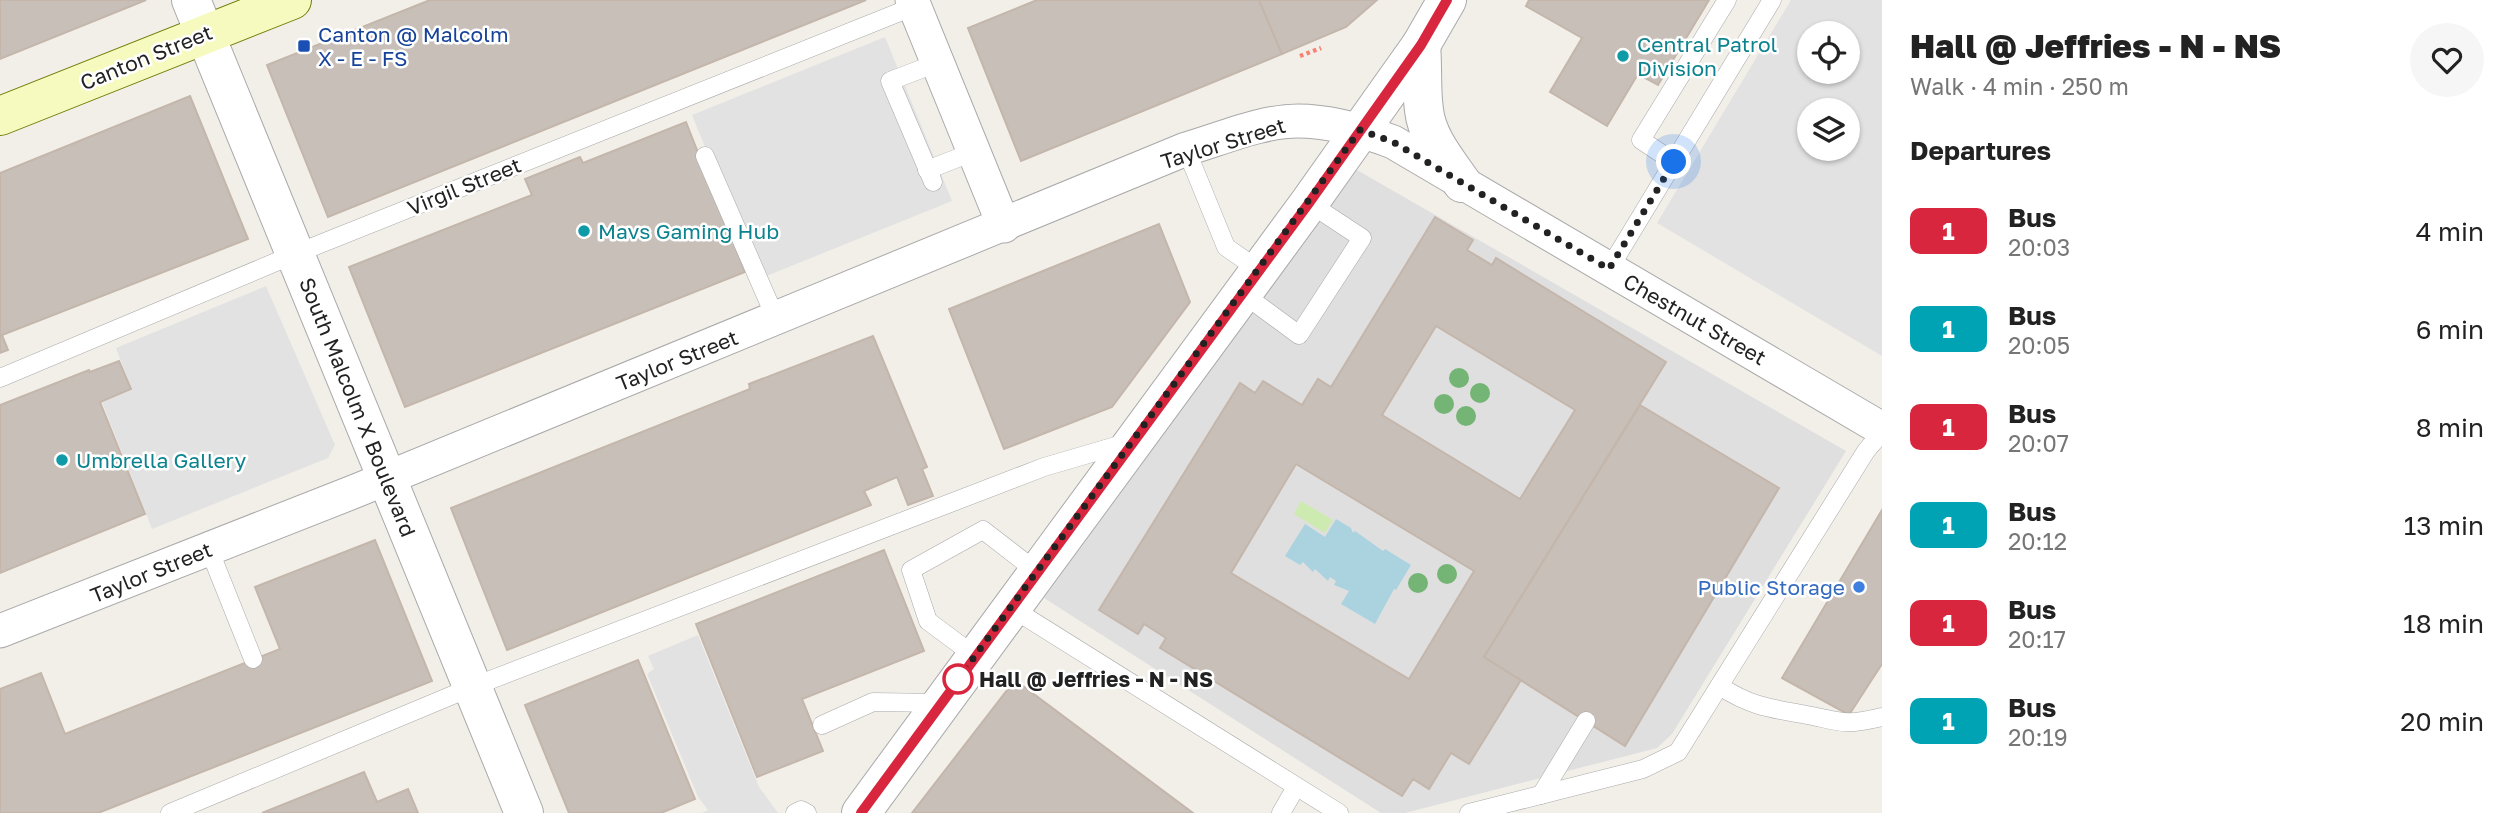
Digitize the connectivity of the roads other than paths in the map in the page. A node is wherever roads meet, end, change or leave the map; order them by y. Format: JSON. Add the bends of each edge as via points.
{"nodes":[{"id":1,"x":292,"y":0,"type":"edge"},
{"id":2,"x":1447,"y":0,"type":"edge"},
{"id":3,"x":1727,"y":0,"type":"edge"},
{"id":4,"x":1772,"y":0,"type":"edge"},
{"id":5,"x":918,"y":2,"type":"edge"},
{"id":6,"x":198,"y":17,"type":"edge"},
{"id":7,"x":1421,"y":45,"type":"junction"},
{"id":8,"x":937,"y":63,"type":"junction"},
{"id":9,"x":0,"y":116,"type":"edge"},
{"id":10,"x":1360,"y":130,"type":"junction"},
{"id":11,"x":1186,"y":149,"type":"junction"},
{"id":12,"x":973,"y":152,"type":"junction"},
{"id":13,"x":705,"y":156,"type":"dead end"},
{"id":14,"x":1674,"y":162,"type":"junction"},
{"id":15,"x":1462,"y":183,"type":"junction"},
{"id":16,"x":1309,"y":203,"type":"junction"},
{"id":17,"x":1004,"y":226,"type":"junction"},
{"id":18,"x":295,"y":254,"type":"junction"},
{"id":19,"x":1609,"y":269,"type":"junction"},
{"id":20,"x":1251,"y":282,"type":"junction"},
{"id":21,"x":776,"y":319,"type":"junction"},
{"id":22,"x":0,"y":378,"type":"edge"},
{"id":23,"x":1882,"y":431,"type":"edge"},
{"id":24,"x":1133,"y":441,"type":"junction"},
{"id":25,"x":387,"y":478,"type":"junction"},
{"id":26,"x":209,"y":549,"type":"junction"},
{"id":27,"x":1036,"y":571,"type":"junction"},
{"id":28,"x":1010,"y":607,"type":"junction"},
{"id":29,"x":0,"y":631,"type":"edge"},
{"id":30,"x":975,"y":656,"type":"junction"},
{"id":31,"x":253,"y":660,"type":"dead end"},
{"id":32,"x":472,"y":687,"type":"junction"},
{"id":33,"x":1721,"y":687,"type":"junction"},
{"id":34,"x":941,"y":703,"type":"junction"},
{"id":35,"x":1882,"y":717,"type":"edge"},
{"id":36,"x":1586,"y":721,"type":"dead end"},
{"id":37,"x":822,"y":725,"type":"dead end"},
{"id":38,"x":1296,"y":787,"type":"junction"},
{"id":39,"x":1541,"y":795,"type":"junction"},
{"id":40,"x":170,"y":813,"type":"edge"},
{"id":41,"x":524,"y":813,"type":"edge"},
{"id":42,"x":795,"y":813,"type":"edge"},
{"id":43,"x":807,"y":813,"type":"edge"},
{"id":44,"x":861,"y":813,"type":"edge"},
{"id":45,"x":1281,"y":813,"type":"edge"},
{"id":46,"x":1339,"y":813,"type":"edge"},
{"id":47,"x":1469,"y":813,"type":"edge"}],
"edges":[{"from":1,"to":6,"type":"main road","name":"Canton Street"},
{"from":2,"to":7,"type":"street"},
{"from":3,"to":14,"type":"lane","via":[[1641,141]]},
{"from":4,"to":14,"type":"lane"},
{"from":5,"to":8,"type":"street"},
{"from":5,"to":18,"type":"lane","name":"Virgil Street"},
{"from":6,"to":9,"type":"main road","name":"Canton Street"},
{"from":6,"to":18,"type":"street","name":"South Malcolm X Boulevard"},
{"from":7,"to":10,"type":"street"},
{"from":7,"to":15,"type":"street","via":[[1426,119],[1434,142]]},
{"from":8,"to":12,"type":"street"},
{"from":8,"to":12,"type":"lane","via":[[890,81],[930,176]]},
{"from":10,"to":11,"type":"street","name":"Taylor Street","via":[[1297,121]]},
{"from":10,"to":15,"type":"street","name":"Chestnut Street","via":[[1393,142]]},
{"from":10,"to":16,"type":"street"},
{"from":11,"to":17,"type":"street","name":"Taylor Street"},
{"from":11,"to":20,"type":"lane","via":[[1226,247]]},
{"from":12,"to":17,"type":"street"},
{"from":13,"to":21,"type":"lane"},
{"from":14,"to":19,"type":"lane"},
{"from":15,"to":19,"type":"street","name":"Chestnut Street"},
{"from":16,"to":20,"type":"street"},
{"from":16,"to":20,"type":"lane","via":[[1362,238],[1299,334]]},
{"from":17,"to":21,"type":"street","name":"Taylor Street"},
{"from":18,"to":22,"type":"lane","name":"Virgil Street"},
{"from":18,"to":25,"type":"street","name":"South Malcolm X Boulevard"},
{"from":19,"to":23,"type":"street","name":"Chestnut Street"},
{"from":20,"to":24,"type":"street"},
{"from":21,"to":25,"type":"street","name":"Taylor Street"},
{"from":23,"to":33,"type":"lane"},
{"from":24,"to":27,"type":"street"},
{"from":24,"to":32,"type":"lane","via":[[1044,467]]},
{"from":25,"to":26,"type":"street","name":"Taylor Street"},
{"from":25,"to":32,"type":"street","name":"South Malcolm X Boulevard"},
{"from":26,"to":29,"type":"street","name":"Taylor Street"},
{"from":26,"to":31,"type":"lane"},
{"from":27,"to":28,"type":"street"},
{"from":27,"to":30,"type":"lane","via":[[983,530],[911,570],[928,621]]},
{"from":28,"to":30,"type":"street"},
{"from":28,"to":38,"type":"lane"},
{"from":30,"to":34,"type":"street"},
{"from":32,"to":40,"type":"lane"},
{"from":32,"to":41,"type":"street","name":"South Malcolm X Boulevard"},
{"from":33,"to":35,"type":"lane","via":[[1762,708],[1831,723],[1854,724]]},
{"from":33,"to":39,"type":"lane","via":[[1687,743],[1663,761]]},
{"from":34,"to":37,"type":"lane","via":[[873,702]]},
{"from":34,"to":44,"type":"street"},
{"from":36,"to":39,"type":"lane"},
{"from":38,"to":45,"type":"lane"},
{"from":38,"to":46,"type":"lane"},
{"from":39,"to":47,"type":"lane"},
{"from":42,"to":43,"type":"lane"}]}
